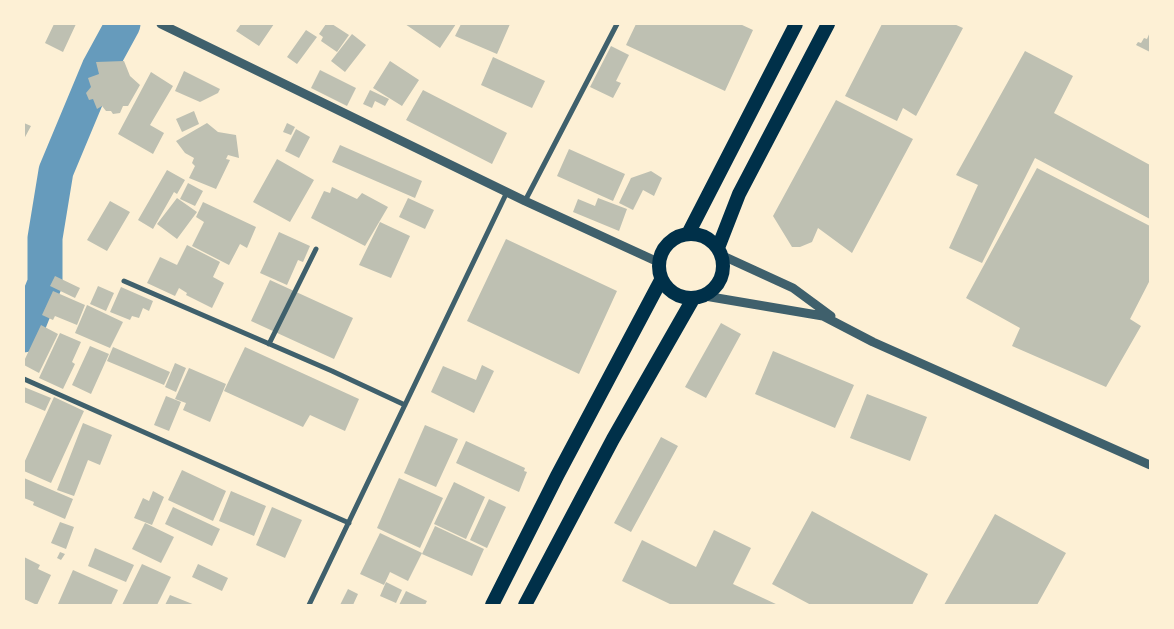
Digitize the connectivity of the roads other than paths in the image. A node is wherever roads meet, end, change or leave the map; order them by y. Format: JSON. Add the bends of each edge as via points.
{"nodes":[{"id":1,"x":161,"y":24,"type":"edge"},
{"id":2,"x":617,"y":24,"type":"edge"},
{"id":3,"x":796,"y":24,"type":"edge"},
{"id":4,"x":828,"y":24,"type":"edge"},
{"id":5,"x":507,"y":192,"type":"junction"},
{"id":6,"x":525,"y":200,"type":"junction"},
{"id":7,"x":688,"y":234,"type":"junction"},
{"id":8,"x":316,"y":249,"type":"dead end"},
{"id":9,"x":719,"y":251,"type":"junction"},
{"id":10,"x":658,"y":262,"type":"junction"},
{"id":11,"x":661,"y":280,"type":"junction"},
{"id":12,"x":124,"y":281,"type":"dead end"},
{"id":13,"x":699,"y":297,"type":"junction"},
{"id":14,"x":854,"y":333,"type":"junction"},
{"id":15,"x":269,"y":344,"type":"junction"},
{"id":16,"x":24,"y":379,"type":"edge"},
{"id":17,"x":406,"y":405,"type":"junction"},
{"id":18,"x":1150,"y":465,"type":"edge"},
{"id":19,"x":349,"y":523,"type":"junction"},
{"id":20,"x":310,"y":605,"type":"edge"},
{"id":21,"x":492,"y":605,"type":"edge"},
{"id":22,"x":525,"y":605,"type":"edge"}],
"edges":[{"from":1,"to":5,"type":"street"},
{"from":2,"to":6,"type":"street"},
{"from":3,"to":7,"type":"highway"},
{"from":4,"to":9,"type":"highway","via":[[740,194]]},
{"from":5,"to":6,"type":"street"},
{"from":5,"to":17,"type":"street"},
{"from":6,"to":10,"type":"street"},
{"from":7,"to":9,"type":"highway","via":[[709,240]]},
{"from":7,"to":10,"type":"highway","via":[[668,243]]},
{"from":8,"to":15,"type":"street"},
{"from":9,"to":13,"type":"highway","via":[[723,271],[717,286]]},
{"from":9,"to":14,"type":"street","via":[[793,288]]},
{"from":10,"to":11,"type":"highway"},
{"from":11,"to":13,"type":"highway","via":[[674,294],[683,298]]},
{"from":11,"to":21,"type":"highway","via":[[556,476]]},
{"from":12,"to":15,"type":"street"},
{"from":13,"to":14,"type":"street","via":[[823,316]]},
{"from":13,"to":22,"type":"highway","via":[[613,439]]},
{"from":14,"to":18,"type":"street"},
{"from":15,"to":17,"type":"street"},
{"from":16,"to":19,"type":"street"},
{"from":17,"to":19,"type":"street"},
{"from":19,"to":20,"type":"street"}]}
